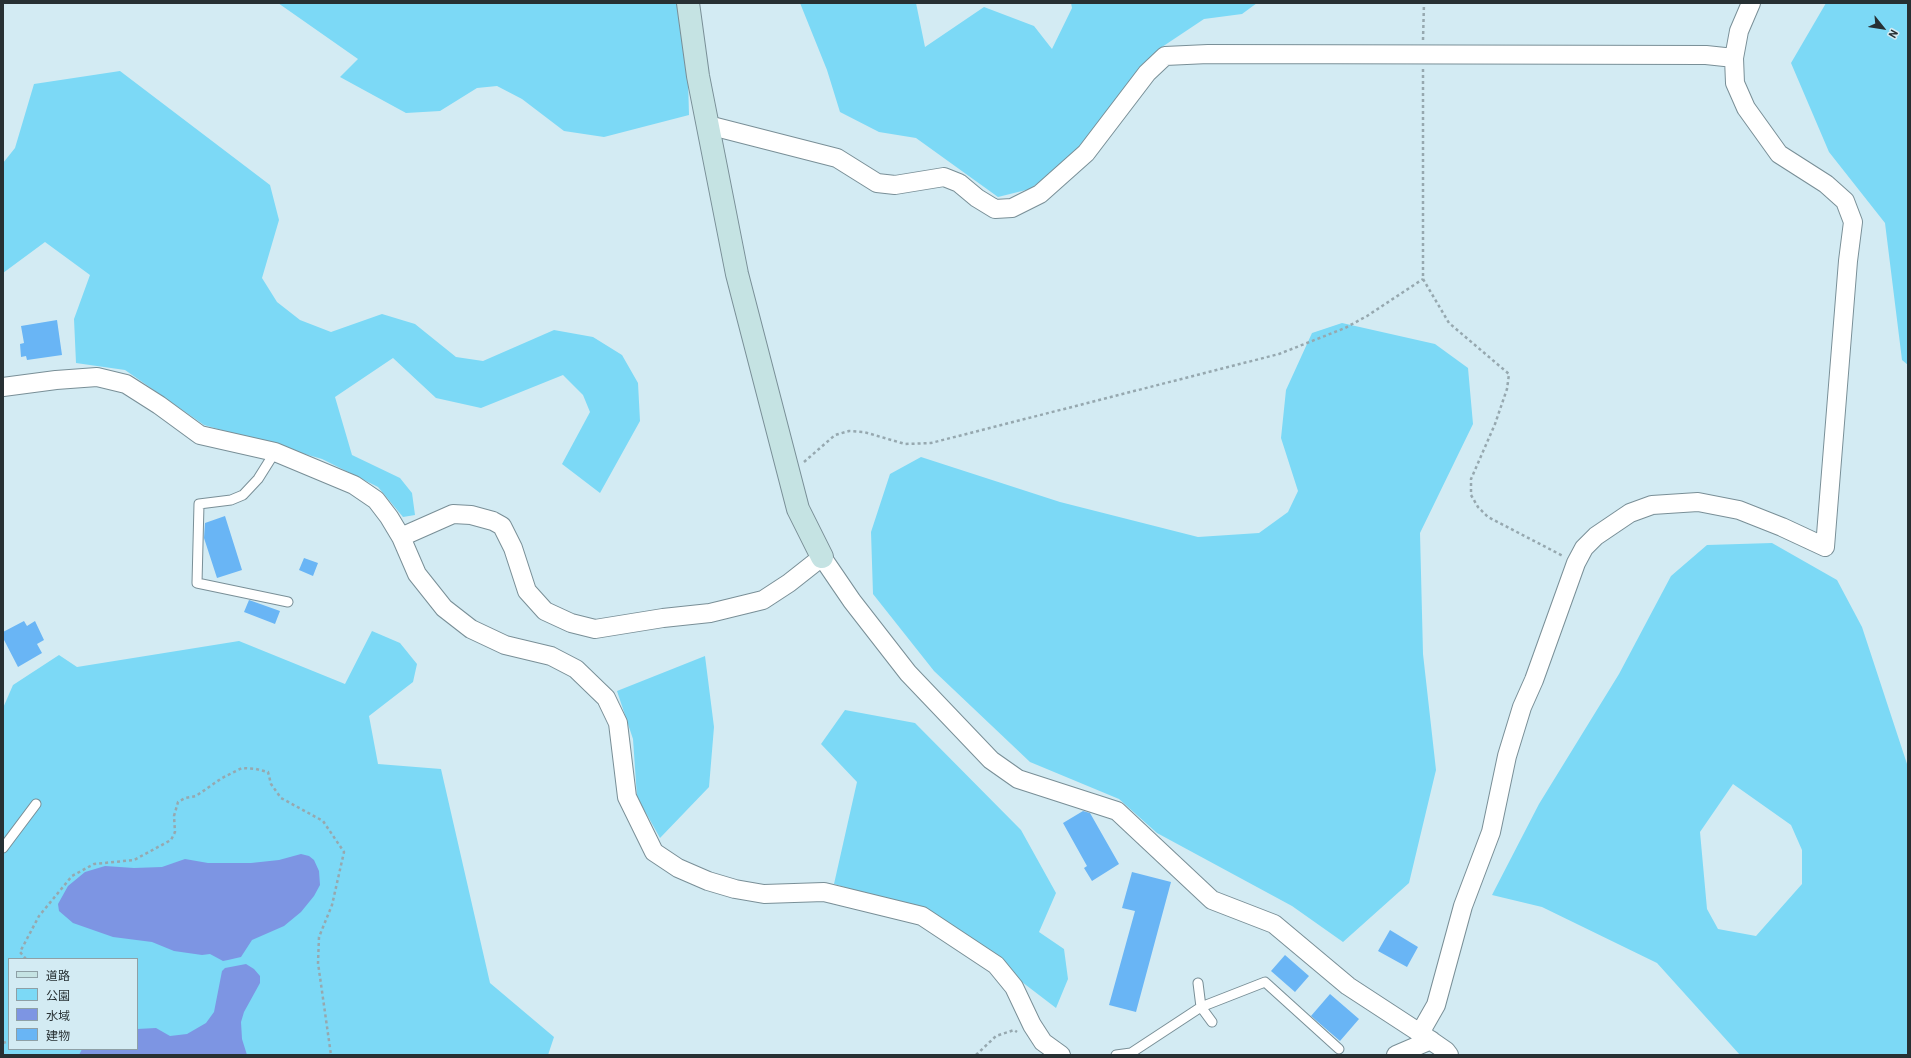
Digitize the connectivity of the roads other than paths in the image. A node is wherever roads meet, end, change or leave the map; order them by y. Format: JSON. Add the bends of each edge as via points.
{"nodes":[{"id":1,"x":688,"y":3,"type":"edge"},
{"id":2,"x":1752,"y":3,"type":"edge"},
{"id":3,"x":1734,"y":58,"type":"junction"},
{"id":4,"x":708,"y":125,"type":"junction"},
{"id":5,"x":3,"y":387,"type":"edge"},
{"id":6,"x":275,"y":452,"type":"junction"},
{"id":7,"x":401,"y":537,"type":"junction"},
{"id":8,"x":822,"y":556,"type":"junction"},
{"id":9,"x":288,"y":602,"type":"dead end"},
{"id":10,"x":36,"y":804,"type":"dead end"},
{"id":11,"x":3,"y":848,"type":"edge"},
{"id":12,"x":1198,"y":983,"type":"dead end"},
{"id":13,"x":1201,"y":1007,"type":"junction"},
{"id":14,"x":1212,"y":1022,"type":"dead end"},
{"id":15,"x":1426,"y":1037,"type":"junction"},
{"id":16,"x":1339,"y":1049,"type":"dead end"},
{"id":17,"x":1061,"y":1055,"type":"edge"},
{"id":18,"x":1116,"y":1055,"type":"edge"},
{"id":19,"x":1396,"y":1055,"type":"edge"},
{"id":20,"x":1449,"y":1055,"type":"edge"}],
"edges":[{"from":1,"to":4,"type":"street"},
{"from":2,"to":3,"type":"street","via":[[1739,31]]},
{"from":3,"to":4,"type":"street","via":[[1706,55],[1165,56],[1147,73],[1086,153],[1040,194],[1012,208],[995,209],[959,182],[944,177],[895,185],[877,183],[837,158]]},
{"from":3,"to":15,"type":"street","via":[[1735,84],[1746,108],[1779,154],[1826,184],[1845,201],[1853,222],[1825,547],[1739,510],[1698,502],[1652,505],[1630,513],[1596,536],[1584,548],[1576,563],[1515,728],[1491,832],[1463,906]]},
{"from":4,"to":8,"type":"street","via":[[737,274],[789,475],[798,509]]},
{"from":5,"to":6,"type":"street","via":[[97,377],[126,384],[200,435]]},
{"from":6,"to":7,"type":"street","via":[[354,484],[376,500]]},
{"from":6,"to":9,"type":"lane","via":[[258,479],[243,495],[231,500],[199,504],[197,583]]},
{"from":7,"to":8,"type":"street","via":[[453,514],[471,515],[493,521],[502,526],[513,548],[527,591],[545,611],[571,623],[595,629],[710,613],[763,600]]},
{"from":7,"to":17,"type":"street","via":[[417,574],[444,608],[471,629],[505,645],[551,656],[576,669],[606,698],[618,723],[627,797],[654,852],[678,868],[735,889],[764,894],[824,892],[922,916],[996,965],[1014,987],[1043,1042]]},
{"from":8,"to":15,"type":"street","via":[[852,601],[908,673],[991,760],[1018,779],[1117,811],[1212,900],[1274,924],[1348,986]]},
{"from":10,"to":11,"type":"lane"},
{"from":12,"to":13,"type":"lane"},
{"from":13,"to":14,"type":"lane"},
{"from":13,"to":16,"type":"lane","via":[[1265,982]]},
{"from":13,"to":18,"type":"lane","via":[[1131,1053]]},
{"from":15,"to":19,"type":"street"},
{"from":15,"to":20,"type":"street"}]}
